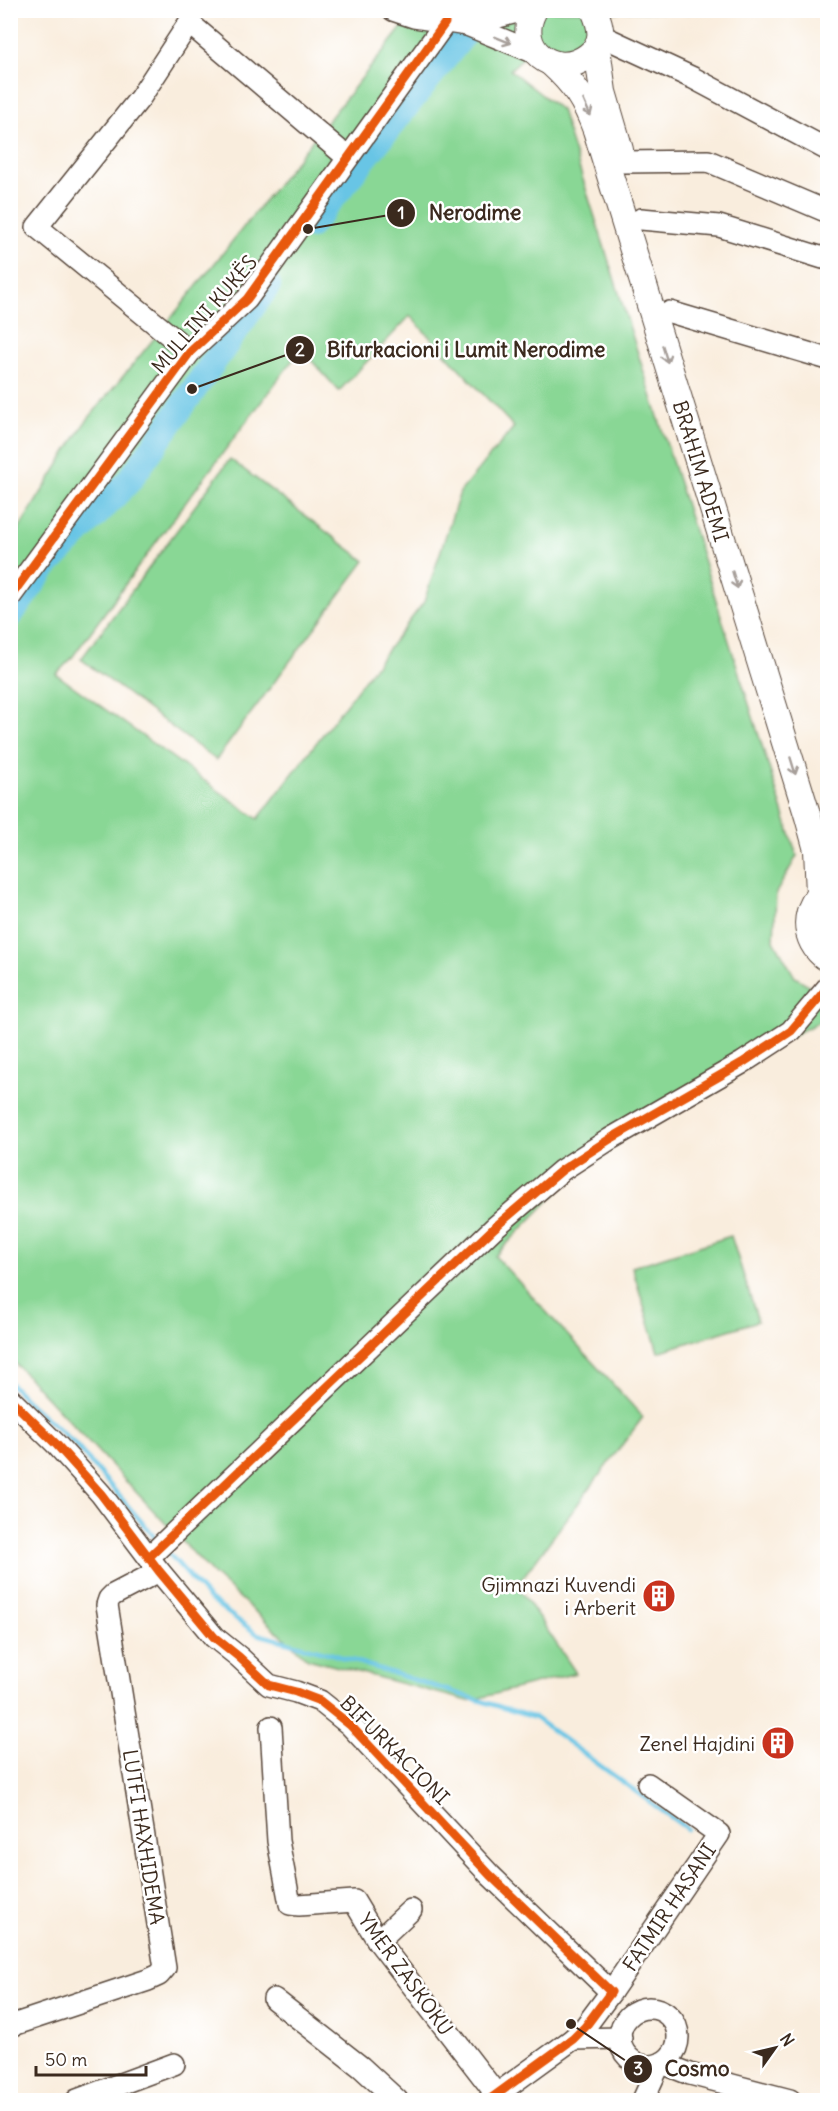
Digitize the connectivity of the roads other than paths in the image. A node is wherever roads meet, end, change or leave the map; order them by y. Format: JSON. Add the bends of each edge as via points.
{"nodes":[{"id":1,"x":393,"y":10,"type":"edge"},
{"id":2,"x":525,"y":10,"type":"edge"},
{"id":3,"x":534,"y":10,"type":"edge"},
{"id":4,"x":594,"y":11,"type":"edge"},
{"id":5,"x":445,"y":23,"type":"junction"},
{"id":6,"x":467,"y":26,"type":"junction"},
{"id":7,"x":600,"y":42,"type":"junction"},
{"id":8,"x":544,"y":59,"type":"junction"},
{"id":9,"x":828,"y":150,"type":"edge"},
{"id":10,"x":347,"y":157,"type":"junction"},
{"id":11,"x":624,"y":162,"type":"junction"},
{"id":12,"x":828,"y":212,"type":"edge"},
{"id":13,"x":641,"y":219,"type":"junction"},
{"id":14,"x":823,"y":258,"type":"dead end"},
{"id":15,"x":670,"y":312,"type":"junction"},
{"id":16,"x":190,"y":352,"type":"junction"},
{"id":17,"x":828,"y":359,"type":"edge"},
{"id":18,"x":10,"y":597,"type":"edge"},
{"id":19,"x":828,"y":821,"type":"edge"},
{"id":20,"x":823,"y":890,"type":"edge"},
{"id":21,"x":828,"y":959,"type":"edge"},
{"id":22,"x":828,"y":987,"type":"edge"},
{"id":23,"x":10,"y":1399,"type":"edge"},
{"id":24,"x":158,"y":1555,"type":"junction"},
{"id":25,"x":270,"y":1727,"type":"dead end"},
{"id":26,"x":648,"y":1784,"type":"dead end"},
{"id":27,"x":411,"y":1910,"type":"dead end"},
{"id":28,"x":378,"y":1941,"type":"junction"},
{"id":29,"x":611,"y":1992,"type":"junction"},
{"id":30,"x":274,"y":1999,"type":"dead end"},
{"id":31,"x":628,"y":2024,"type":"junction"},
{"id":32,"x":10,"y":2026,"type":"edge"},
{"id":33,"x":573,"y":2038,"type":"junction"},
{"id":34,"x":677,"y":2046,"type":"junction"},
{"id":35,"x":635,"y":2062,"type":"junction"},
{"id":36,"x":174,"y":2064,"type":"dead end"},
{"id":37,"x":660,"y":2064,"type":"junction"},
{"id":38,"x":709,"y":2078,"type":"junction"},
{"id":39,"x":493,"y":2098,"type":"edge"},
{"id":40,"x":77,"y":2100,"type":"edge"},
{"id":41,"x":397,"y":2100,"type":"edge"},
{"id":42,"x":638,"y":2100,"type":"edge"},
{"id":43,"x":643,"y":2100,"type":"edge"},
{"id":44,"x":790,"y":2100,"type":"edge"}],
"edges":[{"from":1,"to":5,"type":"street"},
{"from":2,"to":6,"type":"street"},
{"from":3,"to":8,"type":"main road","name":"BRAHIM ADEMI","via":[[528,32]]},
{"from":4,"to":7,"type":"main road","name":"BRAHIM ADEMI"},
{"from":5,"to":6,"type":"street"},
{"from":5,"to":10,"type":"street","name":"MULLINI KUKËS"},
{"from":6,"to":8,"type":"street","one_way":true},
{"from":7,"to":8,"type":"main road","via":[[576,63],[558,65]]},
{"from":7,"to":9,"type":"street","via":[[693,78]]},
{"from":7,"to":11,"type":"main road","name":"BRAHIM ADEMI","via":[[603,92]]},
{"from":8,"to":20,"type":"main road","name":"BRAHIM ADEMI","one_way":true,"via":[[582,96],[596,130],[808,817]]},
{"from":10,"to":16,"type":"street","name":"MULLINI KUKËS","via":[[247,299]]},
{"from":10,"to":16,"type":"street","via":[[189,22],[140,98],[37,227]]},
{"from":11,"to":12,"type":"street","via":[[708,161]]},
{"from":11,"to":13,"type":"main road","name":"BRAHIM ADEMI"},
{"from":13,"to":14,"type":"street","via":[[719,226]]},
{"from":13,"to":15,"type":"main road","name":"BRAHIM ADEMI"},
{"from":15,"to":17,"type":"street"},
{"from":15,"to":19,"type":"main road","name":"BRAHIM ADEMI"},
{"from":16,"to":18,"type":"street","name":"MULLINI KUKËS"},
{"from":20,"to":21,"type":"main road","name":"BRAHIM ADEMI","via":[[808,913],[807,924],[814,945]]},
{"from":22,"to":24,"type":"street","via":[[791,1031],[562,1170],[494,1228]]},
{"from":23,"to":24,"type":"street","name":"BIFURKACIONI"},
{"from":24,"to":29,"type":"street","name":"BIFURKACIONI","via":[[214,1637],[269,1685],[320,1701],[350,1725],[490,1875]]},
{"from":24,"to":32,"type":"street","name":"LUTFI HAXHIDEMA","via":[[107,1605],[165,1968],[148,1980]]},
{"from":25,"to":28,"type":"street","name":"YMER ZASKOKU","via":[[278,1841],[290,1904],[354,1901]]},
{"from":26,"to":29,"type":"street","name":"FATMIR HASANI","via":[[719,1834]]},
{"from":27,"to":28,"type":"street"},
{"from":28,"to":39,"type":"street","name":"YMER ZASKOKU"},
{"from":29,"to":31,"type":"street","name":"BIFURKACIONI"},
{"from":29,"to":33,"type":"street"},
{"from":30,"to":41,"type":"street"},
{"from":31,"to":33,"type":"street"},
{"from":31,"to":34,"type":"street","via":[[645,2009],[657,2010],[669,2016],[678,2033]]},
{"from":31,"to":35,"type":"street","via":[[626,2054]]},
{"from":33,"to":39,"type":"street"},
{"from":34,"to":37,"type":"street"},
{"from":34,"to":38,"type":"street"},
{"from":35,"to":37,"type":"street","via":[[647,2066]]},
{"from":35,"to":42,"type":"street"},
{"from":36,"to":40,"type":"street"},
{"from":37,"to":38,"type":"street"},
{"from":37,"to":43,"type":"street"},
{"from":38,"to":44,"type":"street"}]}
